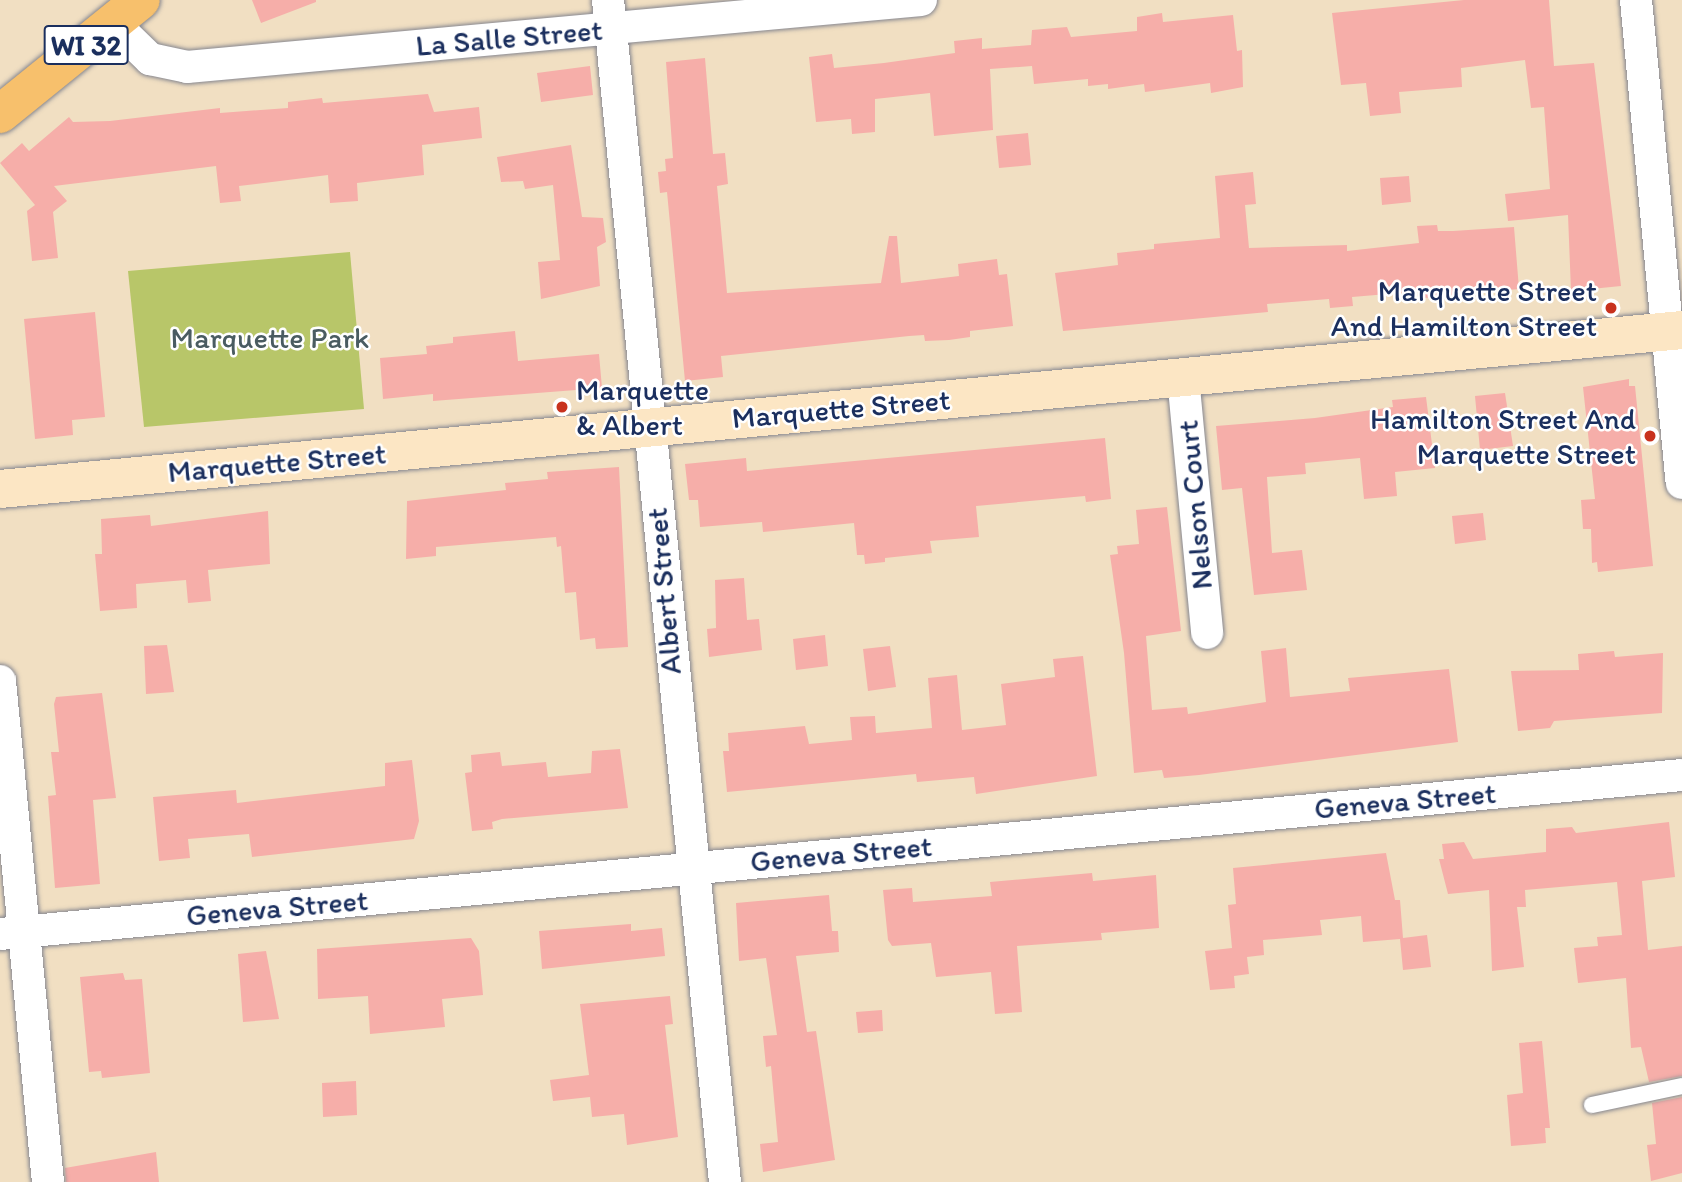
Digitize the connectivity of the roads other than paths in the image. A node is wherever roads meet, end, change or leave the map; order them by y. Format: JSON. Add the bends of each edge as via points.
{"nodes":[{"id":1,"x":921,"y":0,"type":"edge"},
{"id":2,"x":1636,"y":0,"type":"edge"},
{"id":3,"x":127,"y":12,"type":"edge"},
{"id":4,"x":610,"y":15,"type":"edge"},
{"id":5,"x":15,"y":92,"type":"edge"},
{"id":6,"x":0,"y":114,"type":"edge"},
{"id":7,"x":1675,"y":330,"type":"edge"},
{"id":8,"x":1183,"y":377,"type":"junction"},
{"id":9,"x":649,"y":428,"type":"junction"},
{"id":10,"x":1682,"y":483,"type":"edge"},
{"id":11,"x":0,"y":489,"type":"edge"},
{"id":12,"x":1207,"y":633,"type":"dead end"},
{"id":13,"x":0,"y":681,"type":"edge"},
{"id":14,"x":1682,"y":775,"type":"edge"},
{"id":15,"x":691,"y":869,"type":"junction"},
{"id":16,"x":12,"y":933,"type":"edge"},
{"id":17,"x":1682,"y":1086,"type":"edge"},
{"id":18,"x":1592,"y":1105,"type":"dead end"},
{"id":19,"x":48,"y":1182,"type":"edge"},
{"id":20,"x":725,"y":1182,"type":"edge"}],
"edges":[{"from":1,"to":4,"type":"street","name":"La Salle Street"},
{"from":2,"to":7,"type":"street"},
{"from":3,"to":4,"type":"street","name":"La Salle Street","via":[[150,59],[187,67]]},
{"from":3,"to":5,"type":"main road","number":"WI 32"},
{"from":4,"to":9,"type":"street","name":"Albert Street"},
{"from":5,"to":6,"type":"main road","number":"WI 32"},
{"from":7,"to":8,"type":"street","name":"Marquette Street"},
{"from":7,"to":10,"type":"street"},
{"from":8,"to":9,"type":"street","name":"Marquette Street"},
{"from":8,"to":12,"type":"street","name":"Nelson Court"},
{"from":9,"to":11,"type":"street","name":"Marquette Street"},
{"from":9,"to":15,"type":"street","name":"Albert Street"},
{"from":13,"to":16,"type":"street"},
{"from":14,"to":15,"type":"street","name":"Geneva Street"},
{"from":15,"to":16,"type":"street","name":"Geneva Street"},
{"from":15,"to":20,"type":"street","name":"Albert Street"},
{"from":16,"to":19,"type":"street"},
{"from":17,"to":18,"type":"lane"}]}
